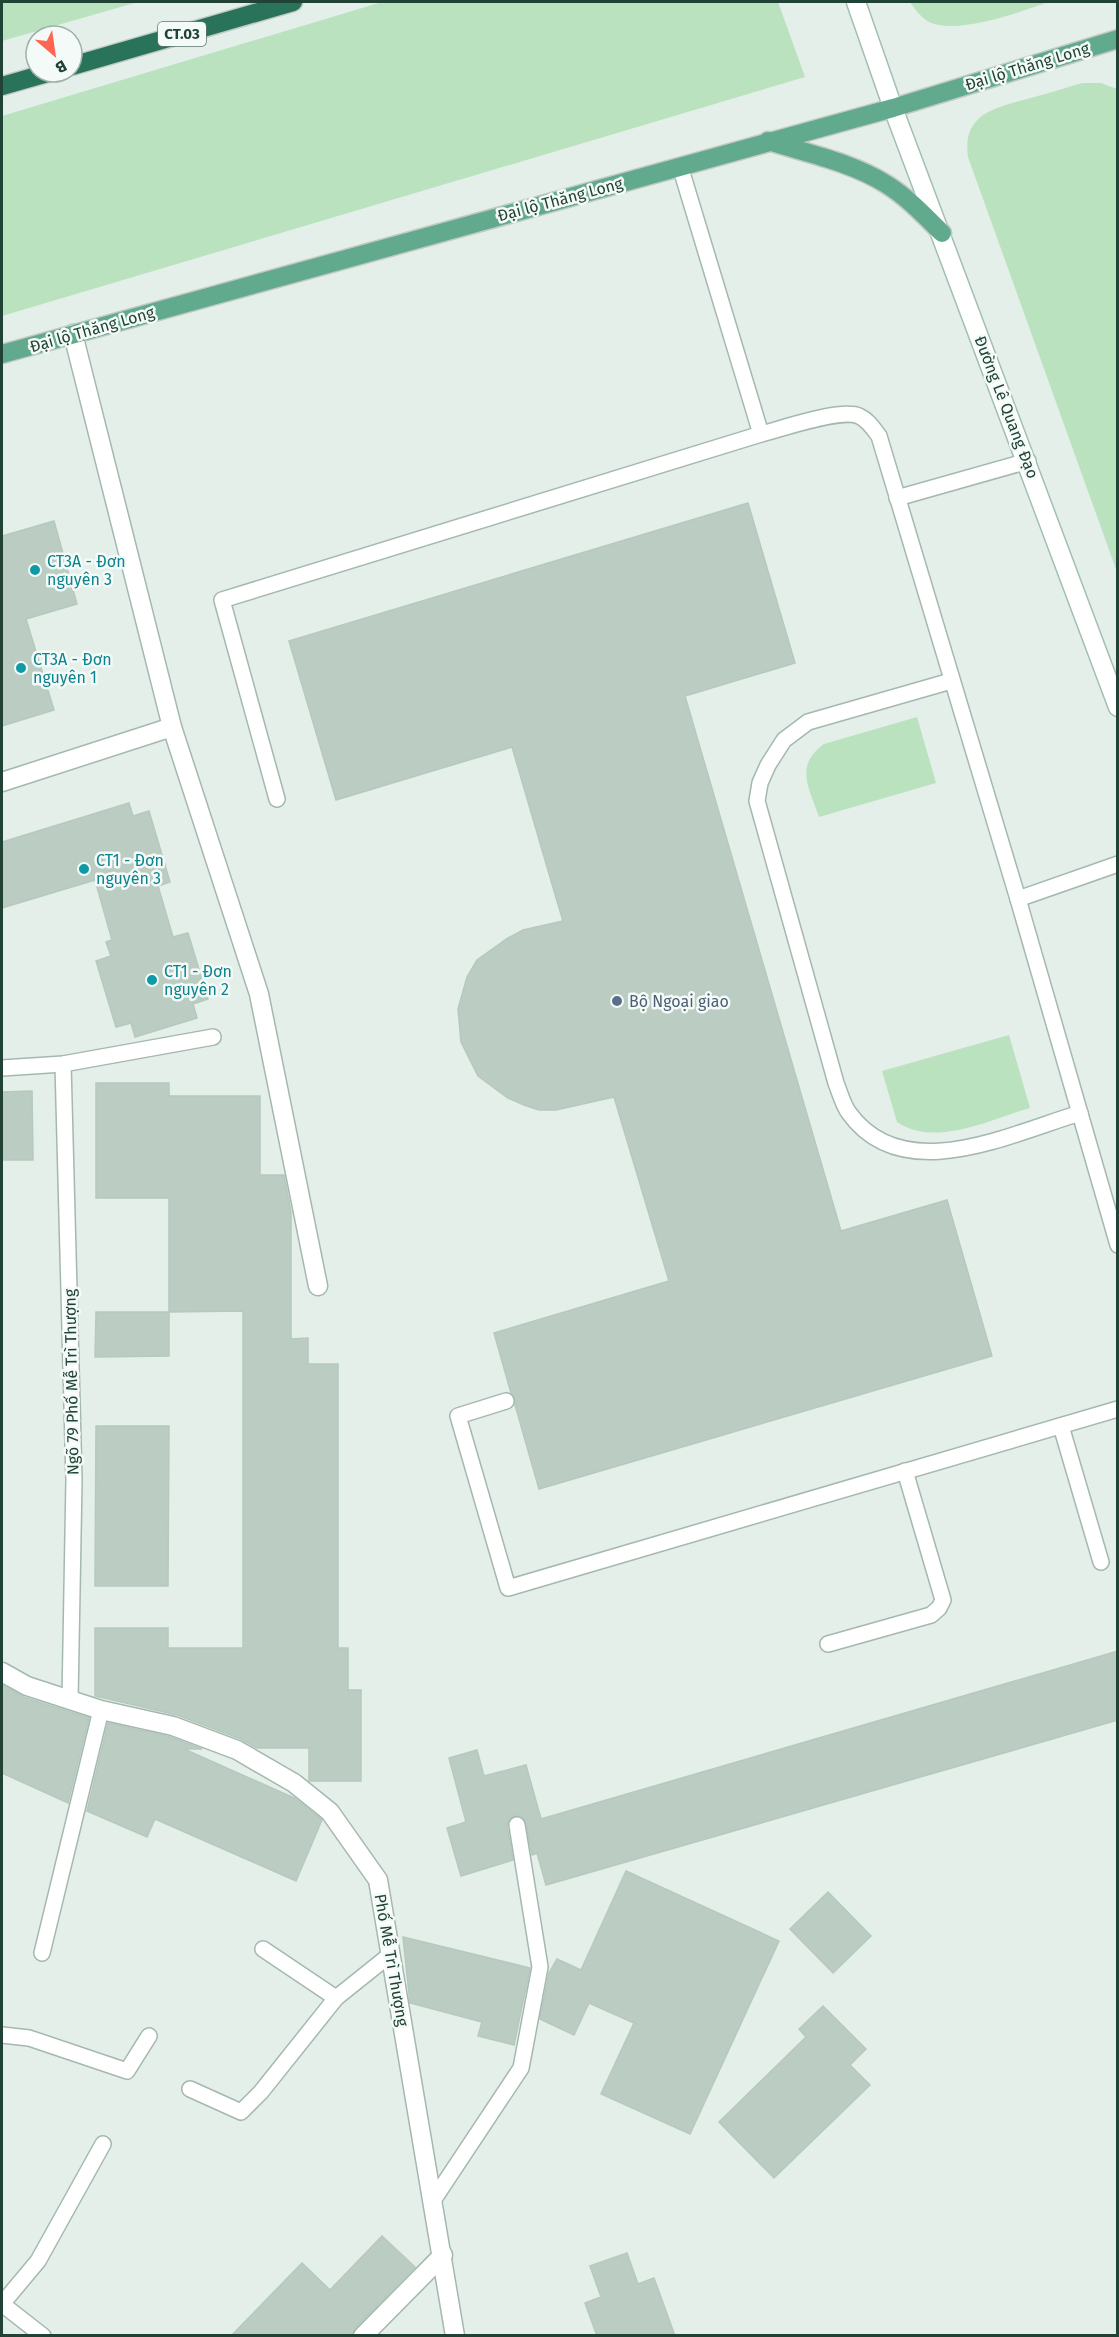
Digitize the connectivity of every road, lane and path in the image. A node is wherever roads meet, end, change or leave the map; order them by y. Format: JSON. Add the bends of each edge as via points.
{"nodes":[{"id":1,"x":293,"y":2,"type":"edge"},
{"id":2,"x":856,"y":2,"type":"edge"},
{"id":3,"x":1118,"y":39,"type":"edge"},
{"id":4,"x":84,"y":63,"type":"edge"},
{"id":5,"x":24,"y":80,"type":"edge"},
{"id":6,"x":2,"y":86,"type":"edge"},
{"id":7,"x":893,"y":108,"type":"junction"},
{"id":8,"x":768,"y":141,"type":"junction"},
{"id":9,"x":680,"y":166,"type":"junction"},
{"id":10,"x":942,"y":233,"type":"junction"},
{"id":11,"x":73,"y":334,"type":"junction"},
{"id":12,"x":2,"y":354,"type":"edge"},
{"id":13,"x":760,"y":435,"type":"junction"},
{"id":14,"x":1028,"y":461,"type":"junction"},
{"id":15,"x":897,"y":498,"type":"junction"},
{"id":16,"x":951,"y":681,"type":"junction"},
{"id":17,"x":1118,"y":707,"type":"edge"},
{"id":18,"x":172,"y":727,"type":"junction"},
{"id":19,"x":2,"y":782,"type":"edge"},
{"id":20,"x":278,"y":799,"type":"dead end"},
{"id":21,"x":1118,"y":864,"type":"edge"},
{"id":22,"x":1018,"y":899,"type":"junction"},
{"id":23,"x":213,"y":1037,"type":"dead end"},
{"id":24,"x":63,"y":1064,"type":"junction"},
{"id":25,"x":2,"y":1068,"type":"edge"},
{"id":26,"x":1080,"y":1113,"type":"junction"},
{"id":27,"x":1118,"y":1245,"type":"edge"},
{"id":28,"x":318,"y":1286,"type":"dead end"},
{"id":29,"x":506,"y":1401,"type":"dead end"},
{"id":30,"x":1118,"y":1409,"type":"edge"},
{"id":31,"x":1061,"y":1426,"type":"junction"},
{"id":32,"x":905,"y":1471,"type":"junction"},
{"id":33,"x":1101,"y":1562,"type":"dead end"},
{"id":34,"x":828,"y":1644,"type":"dead end"},
{"id":35,"x":2,"y":1672,"type":"edge"},
{"id":36,"x":70,"y":1700,"type":"junction"},
{"id":37,"x":101,"y":1710,"type":"junction"},
{"id":38,"x":517,"y":1825,"type":"dead end"},
{"id":39,"x":263,"y":1948,"type":"dead end"},
{"id":40,"x":42,"y":1953,"type":"dead end"},
{"id":41,"x":391,"y":1954,"type":"junction"},
{"id":42,"x":336,"y":1998,"type":"junction"},
{"id":43,"x":2,"y":2035,"type":"edge"},
{"id":44,"x":149,"y":2036,"type":"dead end"},
{"id":45,"x":190,"y":2089,"type":"dead end"},
{"id":46,"x":103,"y":2144,"type":"dead end"},
{"id":47,"x":434,"y":2199,"type":"junction"},
{"id":48,"x":443,"y":2255,"type":"junction"},
{"id":49,"x":2,"y":2304,"type":"edge"},
{"id":50,"x":44,"y":2336,"type":"edge"},
{"id":51,"x":363,"y":2336,"type":"edge"},
{"id":52,"x":455,"y":2336,"type":"edge"}],
"edges":[{"from":1,"to":4,"type":"highway","number":"CT.03"},
{"from":2,"to":7,"type":"street","name":"Đường Lê Quang Đạo"},
{"from":3,"to":7,"type":"main road","name":"Đại lộ Thăng Long"},
{"from":5,"to":6,"type":"highway"},
{"from":7,"to":8,"type":"main road","name":"Đại lộ Thăng Long"},
{"from":7,"to":10,"type":"street","name":"Đường Lê Quang Đạo"},
{"from":8,"to":9,"type":"main road","name":"Đại lộ Thăng Long"},
{"from":8,"to":10,"type":"main road","via":[[858,170],[885,183],[914,204]]},
{"from":9,"to":11,"type":"main road","name":"Đại lộ Thăng Long"},
{"from":9,"to":13,"type":"lane"},
{"from":10,"to":14,"type":"street","name":"Đường Lê Quang Đạo"},
{"from":11,"to":12,"type":"main road","name":"Đại lộ Thăng Long"},
{"from":11,"to":18,"type":"street"},
{"from":13,"to":15,"type":"lane","via":[[839,415],[857,415],[879,436]]},
{"from":13,"to":20,"type":"lane","via":[[222,600]]},
{"from":14,"to":15,"type":"lane"},
{"from":14,"to":17,"type":"street","name":"Đường Lê Quang Đạo"},
{"from":15,"to":16,"type":"lane"},
{"from":16,"to":22,"type":"lane"},
{"from":16,"to":26,"type":"lane","via":[[808,722],[784,740],[760,783],[758,801],[836,1083],[847,1111],[865,1131],[893,1147],[929,1153],[960,1150]]},
{"from":18,"to":19,"type":"street"},
{"from":18,"to":28,"type":"street","via":[[259,994]]},
{"from":21,"to":22,"type":"lane"},
{"from":22,"to":26,"type":"lane"},
{"from":23,"to":24,"type":"lane"},
{"from":24,"to":25,"type":"lane"},
{"from":24,"to":36,"type":"lane","name":"Ngõ 79 Phố Mễ Trì Thượng","via":[[74,1480]]},
{"from":26,"to":27,"type":"lane"},
{"from":29,"to":32,"type":"lane","via":[[458,1416],[508,1588]]},
{"from":30,"to":31,"type":"lane"},
{"from":31,"to":32,"type":"lane"},
{"from":31,"to":33,"type":"lane"},
{"from":32,"to":34,"type":"lane","via":[[943,1600],[931,1615]]},
{"from":35,"to":36,"type":"street","name":"Phố Mễ Trì Thượng","via":[[27,1686]]},
{"from":36,"to":37,"type":"street","name":"Phố Mễ Trì Thượng"},
{"from":37,"to":40,"type":"lane"},
{"from":37,"to":41,"type":"street","name":"Phố Mễ Trì Thượng","via":[[173,1726],[237,1750],[294,1783],[330,1812],[378,1880]]},
{"from":38,"to":47,"type":"lane","via":[[540,1967],[521,2068]]},
{"from":39,"to":42,"type":"lane"},
{"from":41,"to":42,"type":"lane"},
{"from":41,"to":47,"type":"street","name":"Phố Mễ Trì Thượng"},
{"from":42,"to":45,"type":"lane","via":[[241,2112]]},
{"from":43,"to":44,"type":"lane","via":[[29,2038],[127,2072]]},
{"from":46,"to":49,"type":"lane","via":[[38,2261]]},
{"from":47,"to":48,"type":"street","name":"Phố Mễ Trì Thượng"},
{"from":48,"to":51,"type":"street"},
{"from":48,"to":52,"type":"street","name":"Phố Mễ Trì Thượng"},
{"from":49,"to":50,"type":"lane"}]}
